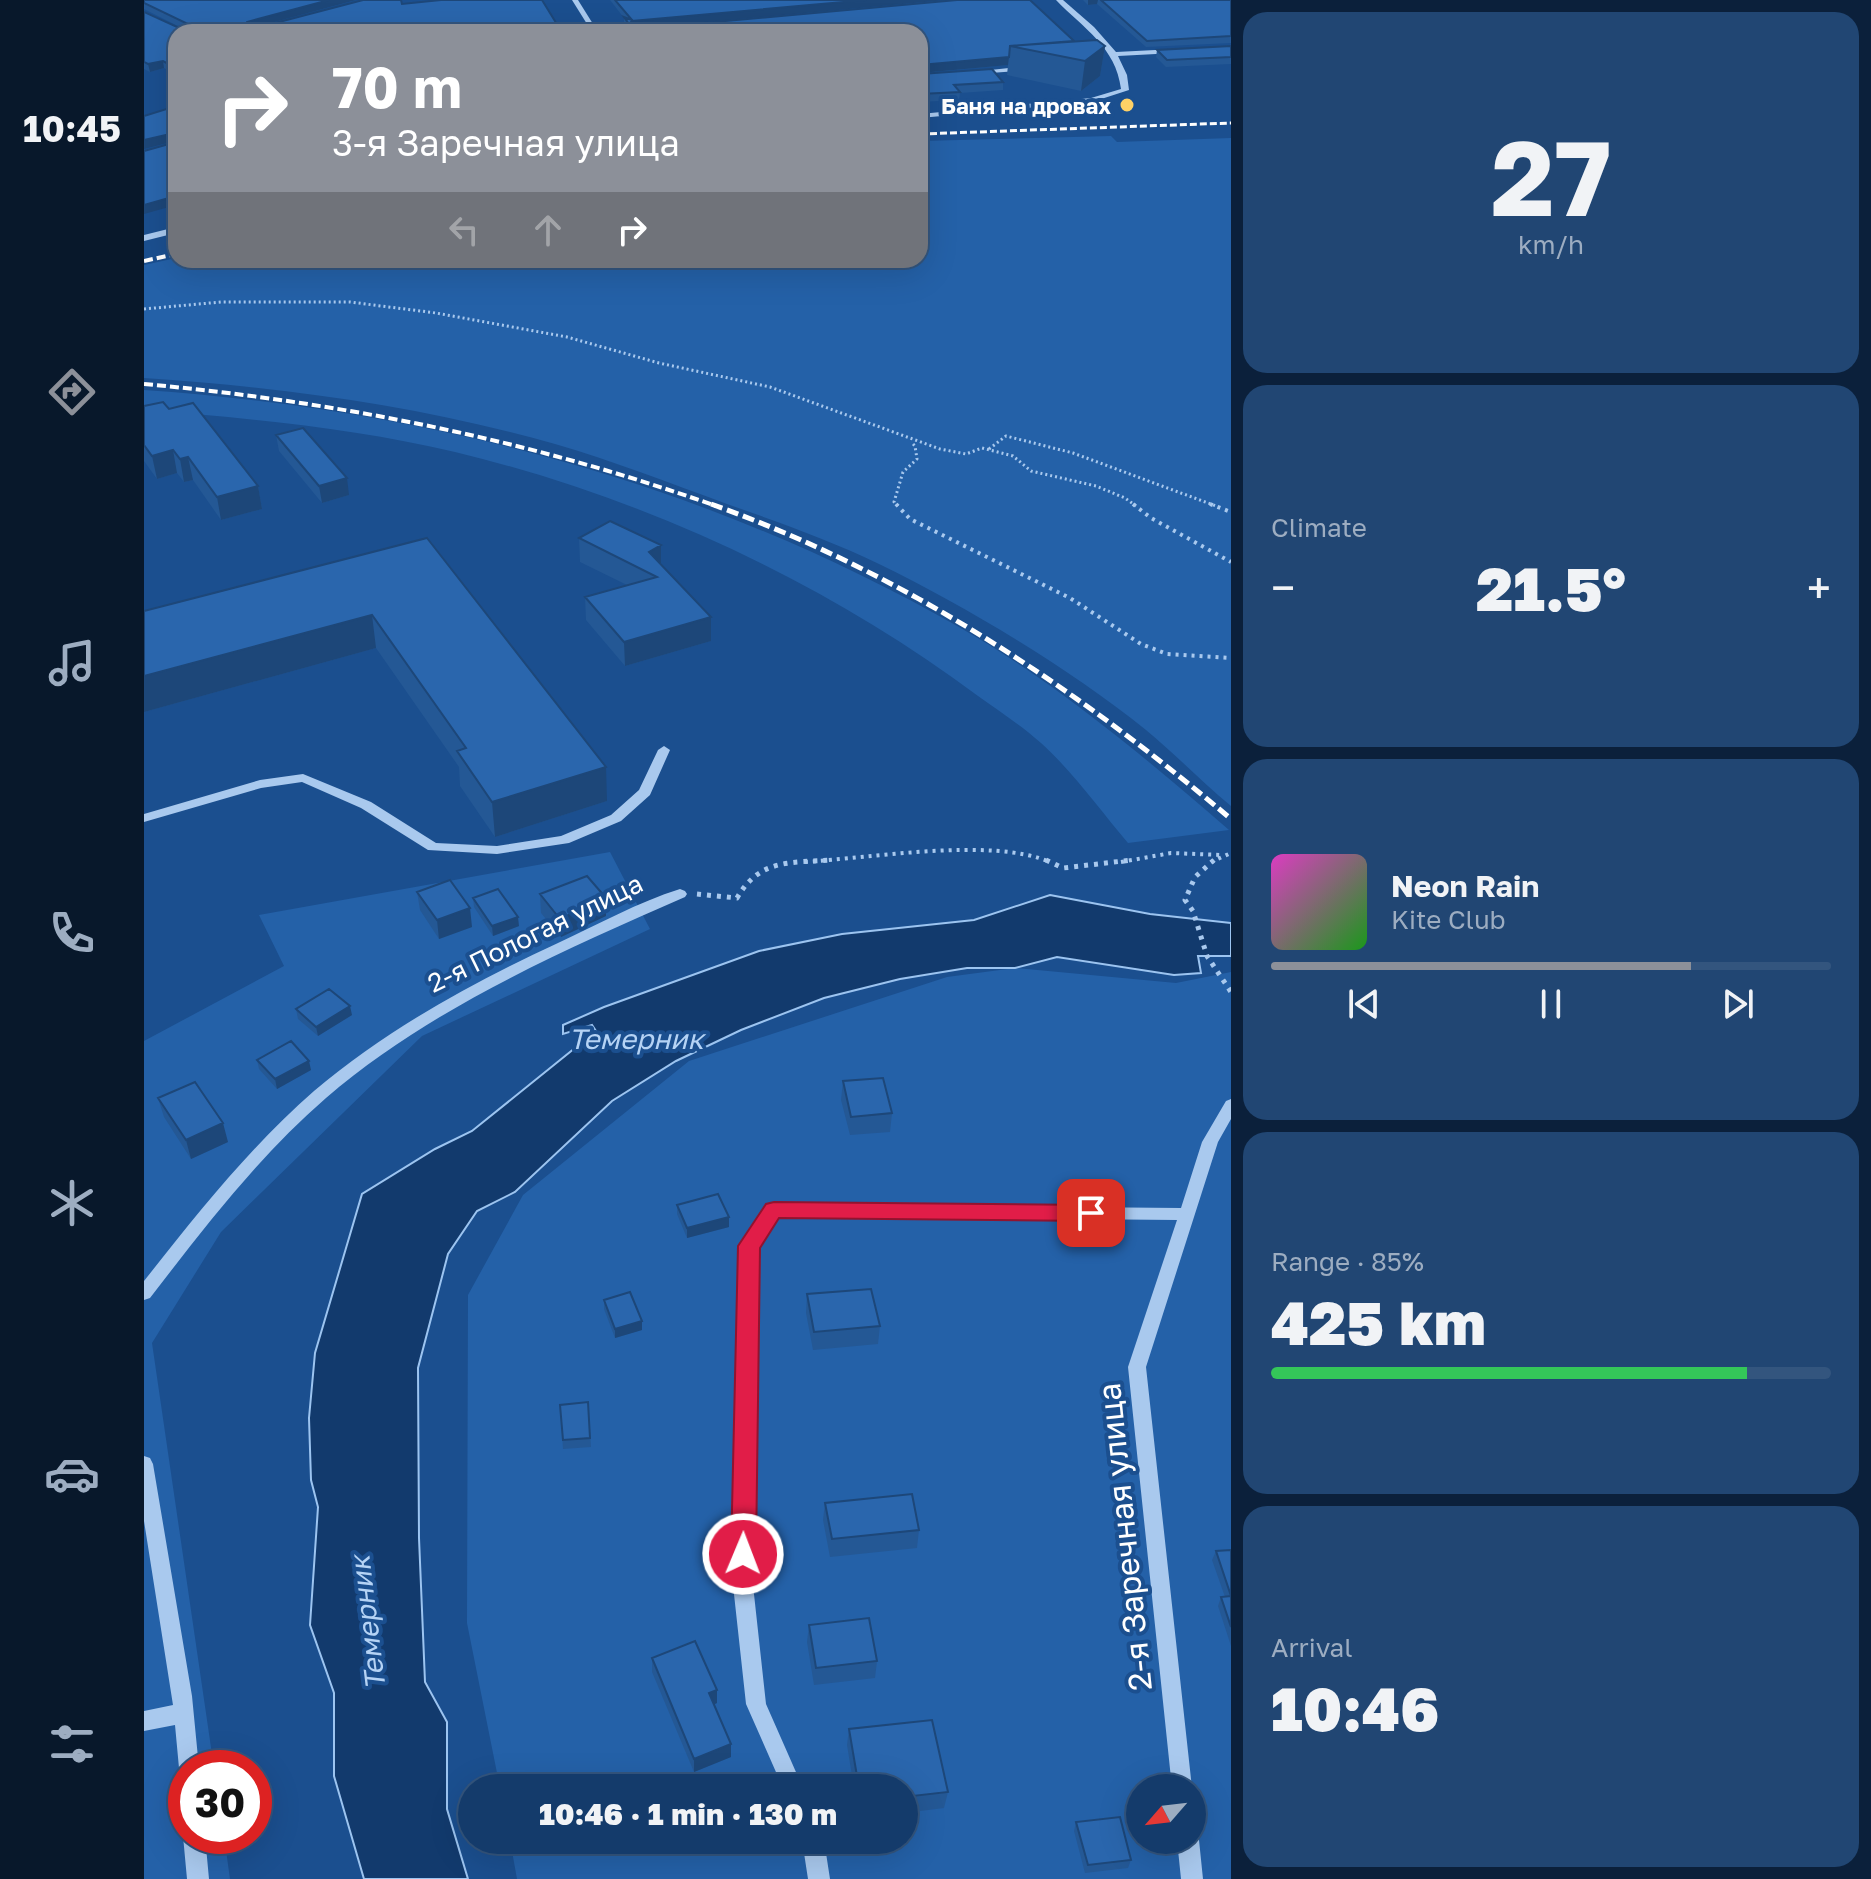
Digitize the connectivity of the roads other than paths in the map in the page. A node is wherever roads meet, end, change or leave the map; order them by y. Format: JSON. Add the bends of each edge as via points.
{"nodes":[{"id":1,"x":575,"y":0,"type":"edge"},
{"id":2,"x":1059,"y":0,"type":"edge"},
{"id":3,"x":590,"y":24,"type":"edge"},
{"id":4,"x":1189,"y":50,"type":"edge"},
{"id":5,"x":1118,"y":57,"type":"junction"},
{"id":6,"x":1105,"y":62,"type":"edge"},
{"id":7,"x":1043,"y":67,"type":"edge"},
{"id":8,"x":966,"y":73,"type":"edge"},
{"id":9,"x":928,"y":115,"type":"edge"},
{"id":10,"x":168,"y":232,"type":"edge"},
{"id":11,"x":144,"y":237,"type":"edge"},
{"id":12,"x":664,"y":750,"type":"dead end"},
{"id":13,"x":144,"y":818,"type":"edge"},
{"id":14,"x":680,"y":894,"type":"road end"},
{"id":15,"x":1231,"y":1105,"type":"edge"},
{"id":16,"x":1187,"y":1214,"type":"junction"},
{"id":17,"x":144,"y":1293,"type":"edge"},
{"id":18,"x":145,"y":1470,"type":"edge"},
{"id":19,"x":184,"y":1713,"type":"junction"},
{"id":20,"x":144,"y":1721,"type":"edge"},
{"id":21,"x":187,"y":1750,"type":"edge"},
{"id":22,"x":787,"y":1774,"type":"edge"},
{"id":23,"x":1181,"y":1774,"type":"edge"},
{"id":24,"x":196,"y":1854,"type":"edge"},
{"id":25,"x":815,"y":1854,"type":"edge"},
{"id":26,"x":1189,"y":1854,"type":"edge"},
{"id":27,"x":198,"y":1879,"type":"edge"},
{"id":28,"x":819,"y":1879,"type":"edge"},
{"id":29,"x":1192,"y":1879,"type":"edge"}],
"edges":[{"from":1,"to":3,"type":"street"},
{"from":2,"to":5,"type":"street"},
{"from":4,"to":5,"type":"street"},
{"from":5,"to":6,"type":"street"},
{"from":5,"to":9,"type":"street","via":[[1125,90],[1092,100]]},
{"from":7,"to":8,"type":"street"},
{"from":10,"to":11,"type":"street"},
{"from":12,"to":13,"type":"street","via":[[645,792],[616,818],[564,840],[497,850],[433,847],[366,805],[303,778],[260,784]]},
{"from":14,"to":17,"type":"street","name":"2-я Пологая улица","via":[[537,957],[435,1011],[321,1094],[220,1196]]},
{"from":15,"to":16,"type":"street","name":"2-я Заречная улица","via":[[1210,1142]]},
{"from":16,"to":22,"type":"street","via":[[774,1210],[749,1246],[743,1585],[756,1704]]},
{"from":16,"to":23,"type":"street","name":"2-я Заречная улица","via":[[1137,1367]]},
{"from":18,"to":19,"type":"street"},
{"from":19,"to":20,"type":"street"},
{"from":19,"to":21,"type":"street"},
{"from":24,"to":27,"type":"street"},
{"from":25,"to":28,"type":"street"},
{"from":26,"to":29,"type":"street"}]}
